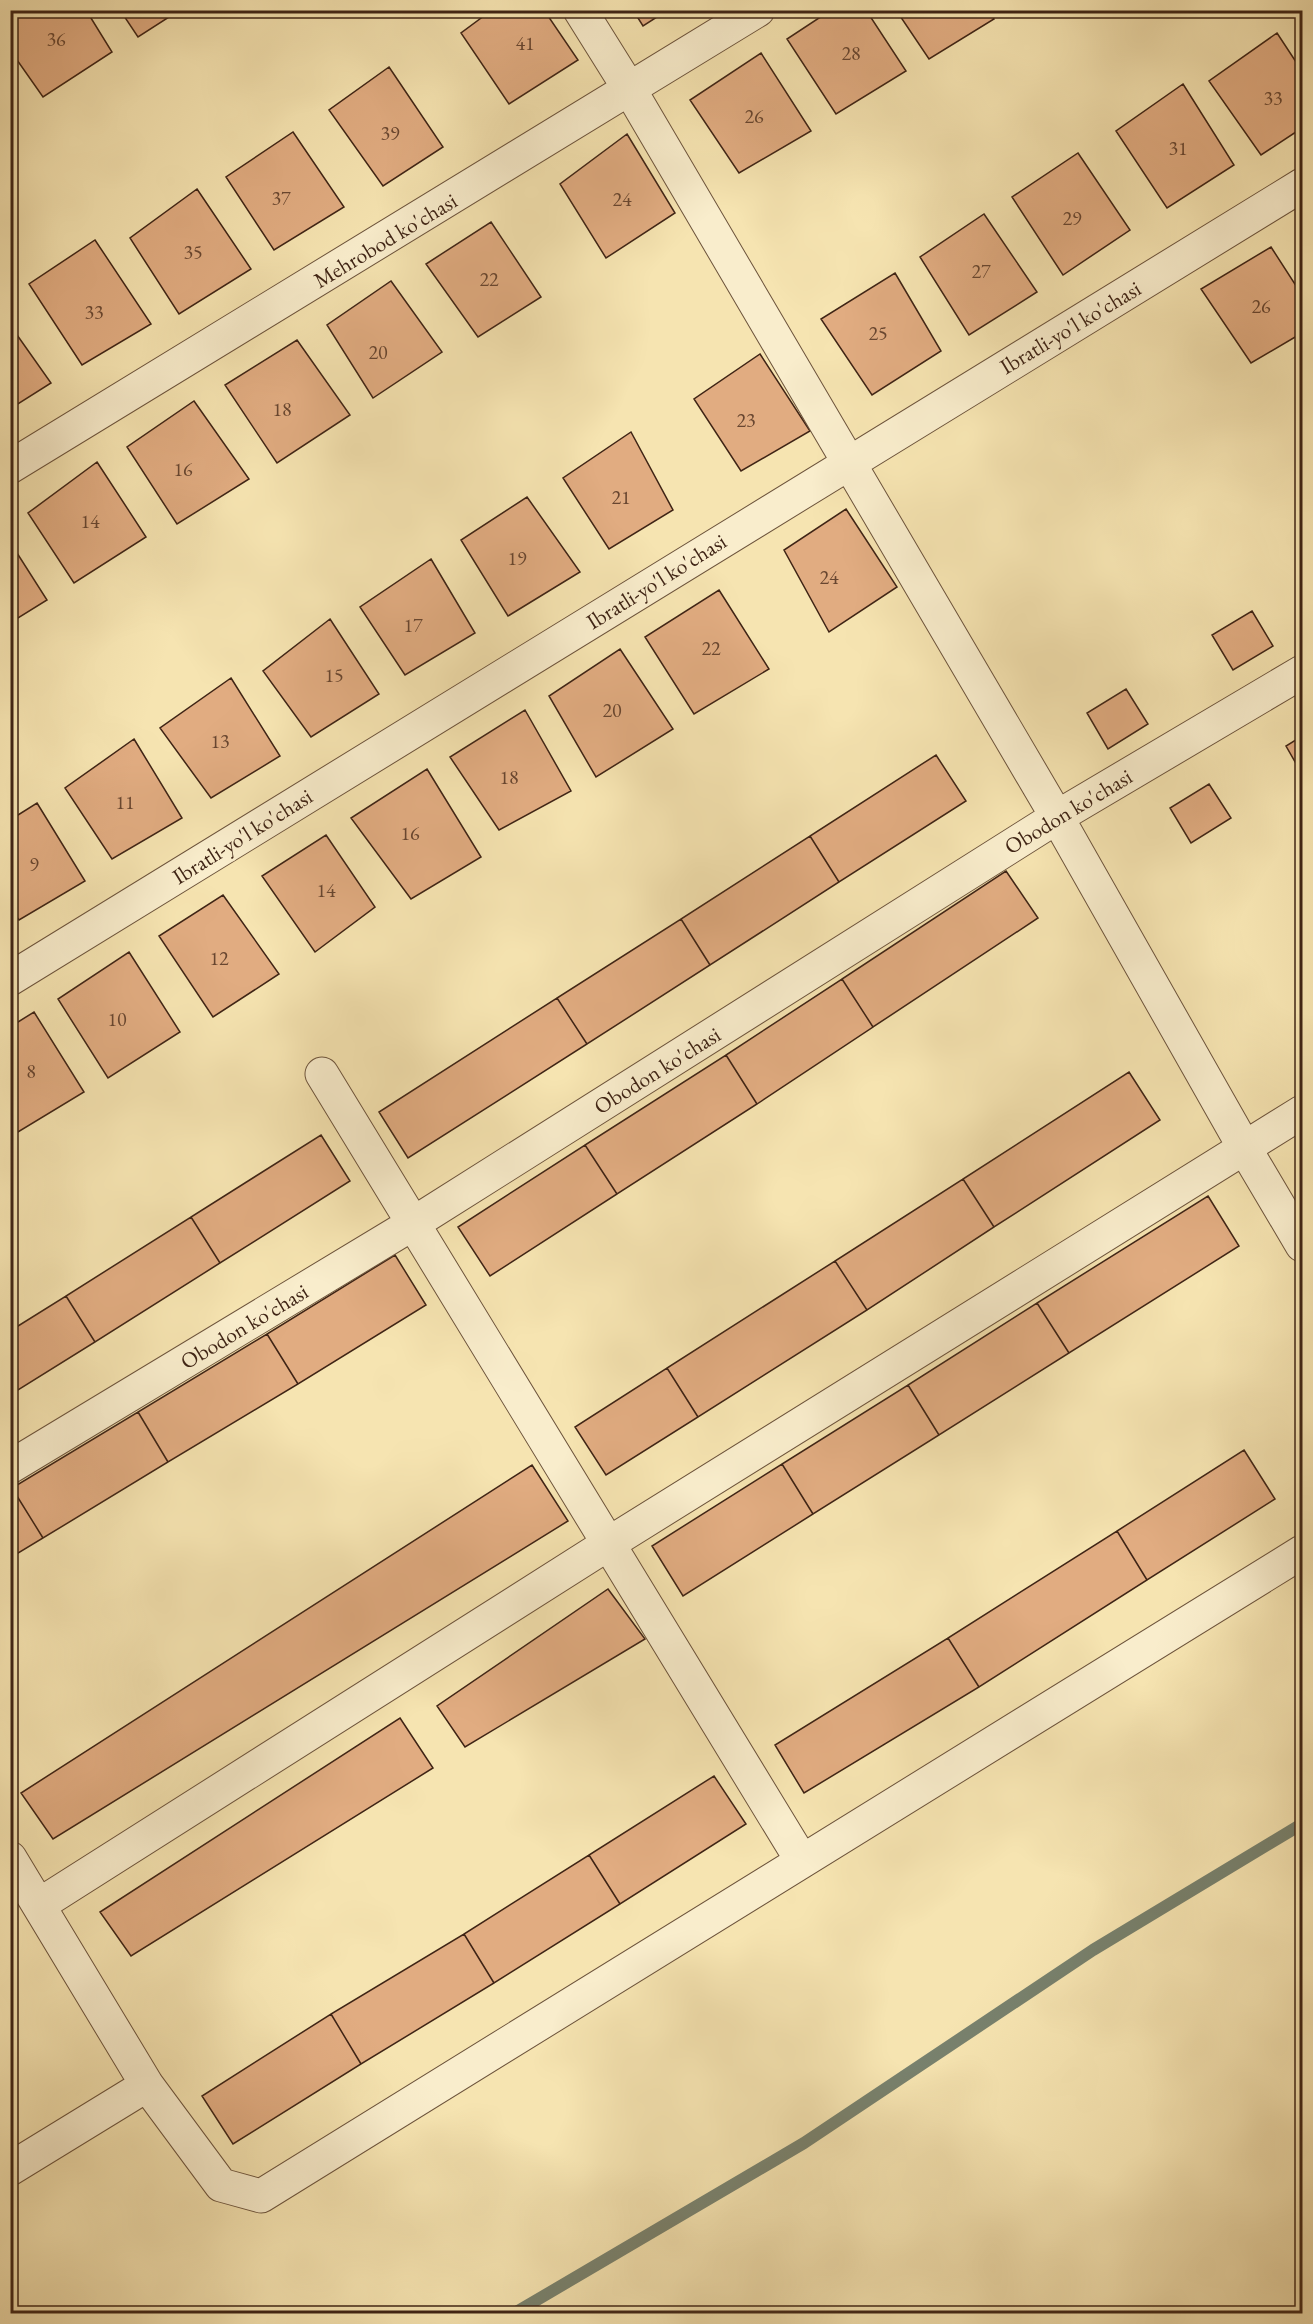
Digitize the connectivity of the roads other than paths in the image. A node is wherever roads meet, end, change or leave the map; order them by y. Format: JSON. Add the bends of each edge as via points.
{"nodes":[{"id":1,"x":580,"y":10,"type":"edge"},
{"id":2,"x":758,"y":10,"type":"edge"},
{"id":3,"x":630,"y":90,"type":"junction"},
{"id":4,"x":1302,"y":185,"type":"edge"},
{"id":5,"x":849,"y":463,"type":"junction"},
{"id":6,"x":10,"y":467,"type":"edge"},
{"id":7,"x":1302,"y":672,"type":"edge"},
{"id":8,"x":1057,"y":817,"type":"junction"},
{"id":9,"x":10,"y":979,"type":"edge"},
{"id":10,"x":322,"y":1074,"type":"dead end"},
{"id":11,"x":1302,"y":1112,"type":"edge"},
{"id":12,"x":1244,"y":1147,"type":"junction"},
{"id":13,"x":414,"y":1223,"type":"junction"},
{"id":14,"x":1302,"y":1245,"type":"edge"},
{"id":15,"x":10,"y":1467,"type":"edge"},
{"id":16,"x":608,"y":1544,"type":"junction"},
{"id":17,"x":1302,"y":1552,"type":"edge"},
{"id":18,"x":10,"y":1858,"type":"edge"},
{"id":19,"x":802,"y":1861,"type":"junction"},
{"id":20,"x":39,"y":1905,"type":"junction"},
{"id":21,"x":147,"y":2085,"type":"junction"},
{"id":22,"x":10,"y":2169,"type":"edge"}],
"edges":[{"from":1,"to":3,"type":"street"},
{"from":2,"to":3,"type":"street","name":"Mehrobod ko'chasi"},
{"from":3,"to":5,"type":"street"},
{"from":3,"to":6,"type":"street","name":"Mehrobod ko'chasi"},
{"from":4,"to":5,"type":"street","name":"Ibratli-yo'l ko'chasi"},
{"from":5,"to":8,"type":"street"},
{"from":5,"to":9,"type":"street","name":"Ibratli-yo'l ko'chasi"},
{"from":7,"to":8,"type":"street","name":"Obodon ko'chasi"},
{"from":8,"to":12,"type":"street"},
{"from":8,"to":13,"type":"street","name":"Obodon ko'chasi"},
{"from":10,"to":13,"type":"street"},
{"from":11,"to":12,"type":"street"},
{"from":12,"to":14,"type":"street"},
{"from":12,"to":16,"type":"street"},
{"from":13,"to":15,"type":"street","name":"Obodon ko'chasi"},
{"from":13,"to":16,"type":"street"},
{"from":16,"to":19,"type":"street"},
{"from":16,"to":20,"type":"street"},
{"from":17,"to":19,"type":"street"},
{"from":18,"to":20,"type":"street"},
{"from":19,"to":21,"type":"street","via":[[261,2196],[221,2185]]},
{"from":20,"to":21,"type":"street"},
{"from":21,"to":22,"type":"street"}]}
